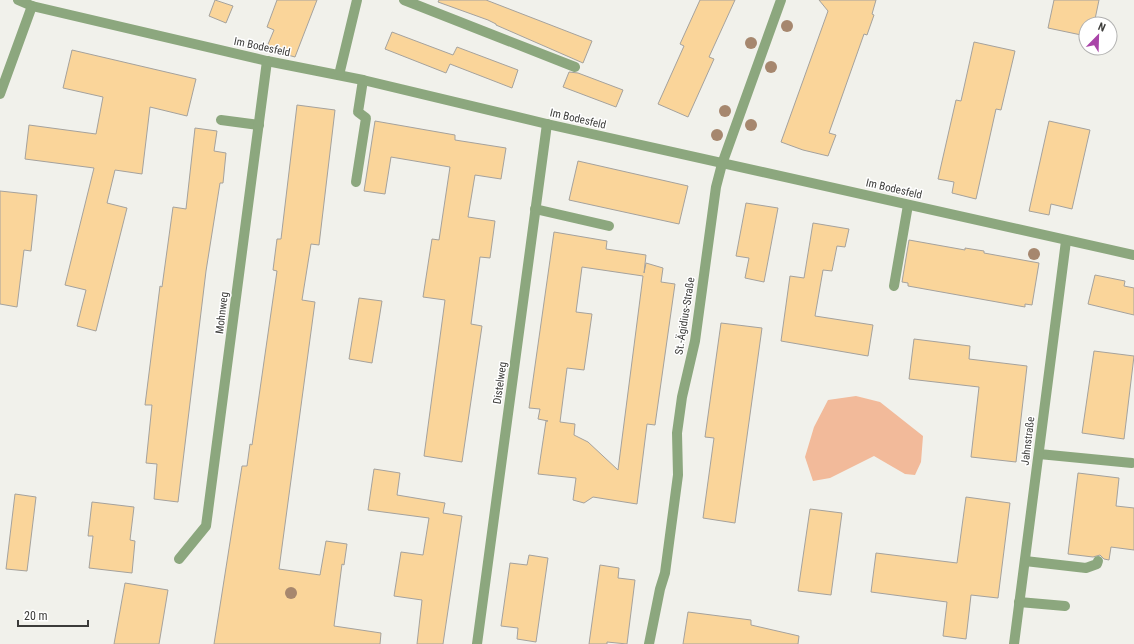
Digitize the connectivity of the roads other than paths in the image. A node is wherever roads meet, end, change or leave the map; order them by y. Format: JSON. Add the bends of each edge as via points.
{"nodes":[{"id":1,"x":18,"y":0,"type":"edge"},
{"id":2,"x":357,"y":0,"type":"edge"},
{"id":3,"x":404,"y":0,"type":"edge"},
{"id":4,"x":781,"y":0,"type":"edge"},
{"id":5,"x":32,"y":6,"type":"junction"},
{"id":6,"x":267,"y":61,"type":"junction"},
{"id":7,"x":575,"y":66,"type":"dead end"},
{"id":8,"x":339,"y":75,"type":"junction"},
{"id":9,"x":363,"y":80,"type":"junction"},
{"id":10,"x":0,"y":94,"type":"edge"},
{"id":11,"x":221,"y":120,"type":"dead end"},
{"id":12,"x":547,"y":124,"type":"junction"},
{"id":13,"x":259,"y":125,"type":"junction"},
{"id":14,"x":722,"y":164,"type":"junction"},
{"id":15,"x":356,"y":182,"type":"dead end"},
{"id":16,"x":908,"y":205,"type":"junction"},
{"id":17,"x":535,"y":209,"type":"junction"},
{"id":18,"x":609,"y":226,"type":"dead end"},
{"id":19,"x":1066,"y":241,"type":"junction"},
{"id":20,"x":1134,"y":256,"type":"edge"},
{"id":21,"x":894,"y":286,"type":"dead end"},
{"id":22,"x":1039,"y":454,"type":"junction"},
{"id":23,"x":1132,"y":463,"type":"dead end"},
{"id":24,"x":179,"y":559,"type":"dead end"},
{"id":25,"x":1025,"y":561,"type":"junction"},
{"id":26,"x":1098,"y":561,"type":"dead end"},
{"id":27,"x":1019,"y":602,"type":"junction"},
{"id":28,"x":1065,"y":606,"type":"dead end"},
{"id":29,"x":477,"y":644,"type":"edge"},
{"id":30,"x":649,"y":644,"type":"edge"},
{"id":31,"x":1014,"y":644,"type":"edge"}],
"edges":[{"from":1,"to":5,"type":"street","name":"Im Bodesfeld"},
{"from":2,"to":8,"type":"street"},
{"from":3,"to":7,"type":"street"},
{"from":4,"to":14,"type":"street","name":"St.-Ägidius-Straße"},
{"from":5,"to":6,"type":"street","name":"Im Bodesfeld"},
{"from":5,"to":10,"type":"street"},
{"from":6,"to":8,"type":"street","name":"Im Bodesfeld"},
{"from":6,"to":13,"type":"street","name":"Mohnweg"},
{"from":8,"to":9,"type":"street","name":"Im Bodesfeld"},
{"from":9,"to":12,"type":"street","name":"Im Bodesfeld"},
{"from":9,"to":15,"type":"street","via":[[358,112],[366,118]]},
{"from":11,"to":13,"type":"street"},
{"from":12,"to":14,"type":"street","name":"Im Bodesfeld"},
{"from":12,"to":17,"type":"street","name":"Distelweg"},
{"from":13,"to":24,"type":"street","name":"Mohnweg","via":[[206,526]]},
{"from":14,"to":16,"type":"street","name":"Im Bodesfeld"},
{"from":14,"to":30,"type":"street","name":"St.-Ägidius-Straße","via":[[708,234],[695,341],[682,397],[677,433],[678,475],[665,573]]},
{"from":16,"to":19,"type":"street","name":"Im Bodesfeld"},
{"from":16,"to":21,"type":"street"},
{"from":17,"to":18,"type":"street"},
{"from":17,"to":29,"type":"street","name":"Distelweg"},
{"from":19,"to":20,"type":"street","name":"Im Bodesfeld"},
{"from":19,"to":22,"type":"street","name":"Jahnstraße"},
{"from":22,"to":23,"type":"street"},
{"from":22,"to":25,"type":"street","name":"Jahnstraße"},
{"from":25,"to":26,"type":"street","via":[[1086,568],[1097,564]]},
{"from":25,"to":27,"type":"street","name":"Jahnstraße"},
{"from":27,"to":28,"type":"street"},
{"from":27,"to":31,"type":"street","name":"Jahnstraße"}]}
